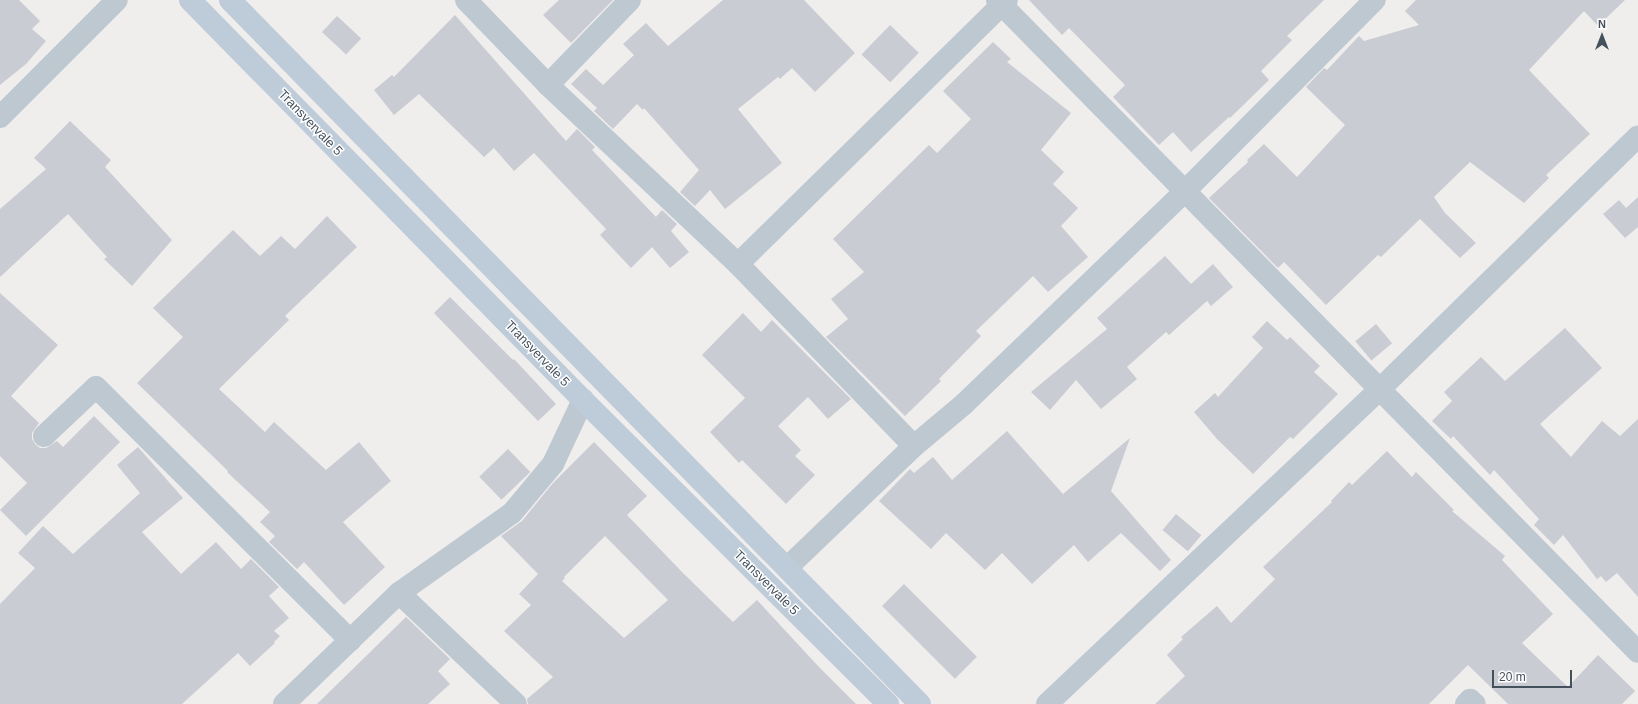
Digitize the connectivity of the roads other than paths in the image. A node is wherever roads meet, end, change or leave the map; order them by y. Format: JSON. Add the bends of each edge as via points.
{"nodes":[{"id":1,"x":118,"y":0,"type":"edge"},
{"id":2,"x":190,"y":0,"type":"edge"},
{"id":3,"x":230,"y":0,"type":"edge"},
{"id":4,"x":466,"y":0,"type":"edge"},
{"id":5,"x":630,"y":0,"type":"edge"},
{"id":6,"x":1375,"y":0,"type":"edge"},
{"id":7,"x":1002,"y":2,"type":"edge"},
{"id":8,"x":548,"y":85,"type":"junction"},
{"id":9,"x":0,"y":117,"type":"edge"},
{"id":10,"x":1638,"y":136,"type":"edge"},
{"id":11,"x":1186,"y":190,"type":"junction"},
{"id":12,"x":738,"y":264,"type":"junction"},
{"id":13,"x":1380,"y":389,"type":"junction"},
{"id":14,"x":583,"y":400,"type":"junction"},
{"id":15,"x":44,"y":436,"type":"dead end"},
{"id":16,"x":914,"y":446,"type":"junction"},
{"id":17,"x":787,"y":568,"type":"junction"},
{"id":18,"x":399,"y":593,"type":"junction"},
{"id":19,"x":350,"y":640,"type":"junction"},
{"id":20,"x":1638,"y":652,"type":"edge"},
{"id":21,"x":284,"y":704,"type":"edge"},
{"id":22,"x":516,"y":704,"type":"edge"},
{"id":23,"x":888,"y":704,"type":"edge"},
{"id":24,"x":920,"y":704,"type":"edge"},
{"id":25,"x":1048,"y":704,"type":"edge"},
{"id":26,"x":1466,"y":704,"type":"edge"},
{"id":27,"x":1475,"y":704,"type":"edge"}],
"edges":[{"from":1,"to":9,"type":"street"},
{"from":2,"to":14,"type":"main road","name":"Transvervale 5"},
{"from":3,"to":17,"type":"main road","name":"Transvervale 5"},
{"from":4,"to":8,"type":"street"},
{"from":5,"to":8,"type":"street"},
{"from":6,"to":11,"type":"street"},
{"from":7,"to":11,"type":"street"},
{"from":7,"to":12,"type":"street"},
{"from":8,"to":12,"type":"street"},
{"from":10,"to":13,"type":"street"},
{"from":11,"to":13,"type":"street"},
{"from":11,"to":16,"type":"street","via":[[964,404]]},
{"from":12,"to":16,"type":"street"},
{"from":13,"to":20,"type":"street"},
{"from":13,"to":25,"type":"street"},
{"from":14,"to":18,"type":"street","via":[[553,464],[512,513]]},
{"from":14,"to":23,"type":"main road","name":"Transvervale 5"},
{"from":15,"to":19,"type":"street","via":[[96,387]]},
{"from":16,"to":17,"type":"street"},
{"from":17,"to":24,"type":"main road","name":"Transvervale 5"},
{"from":18,"to":19,"type":"street"},
{"from":18,"to":22,"type":"street"},
{"from":19,"to":21,"type":"street"},
{"from":26,"to":27,"type":"street","via":[[1470,700]]}]}
